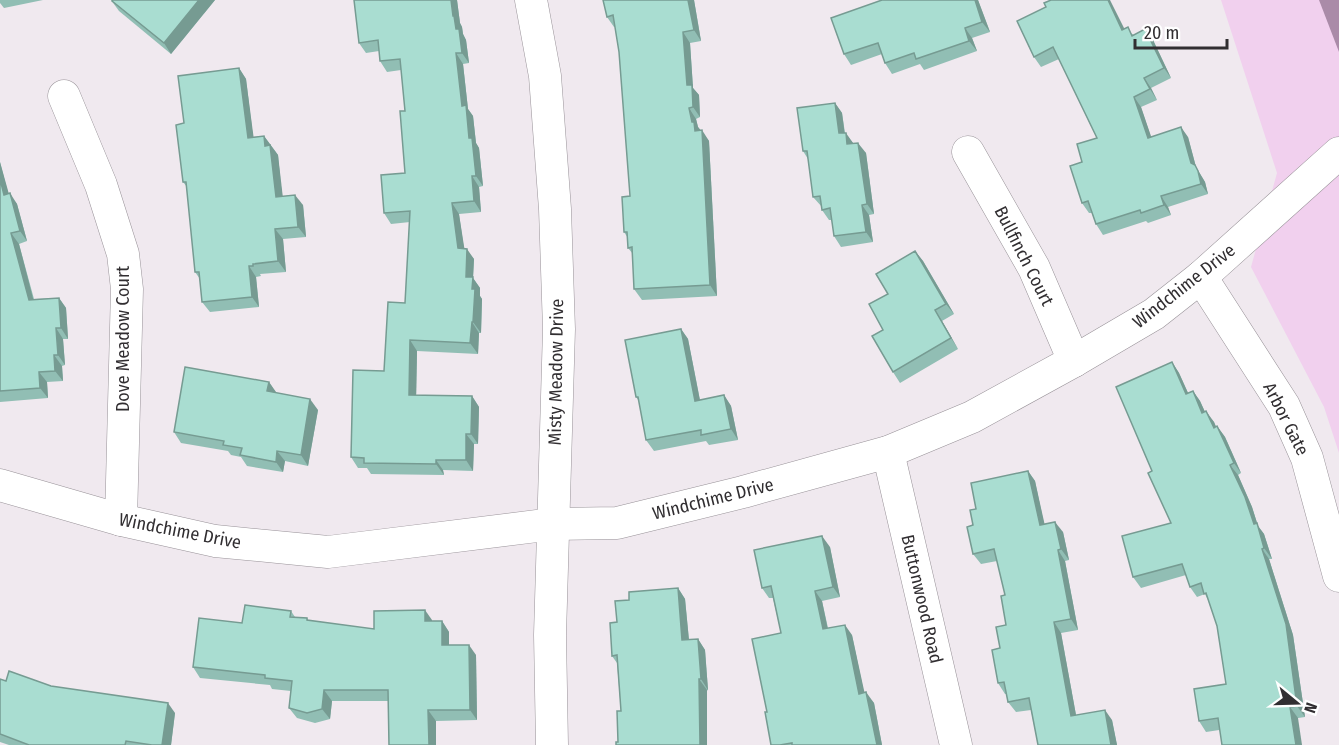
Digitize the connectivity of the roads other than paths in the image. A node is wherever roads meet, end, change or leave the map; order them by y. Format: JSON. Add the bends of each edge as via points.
{"nodes":[{"id":1,"x":531,"y":0,"type":"edge"},
{"id":2,"x":64,"y":96,"type":"dead end"},
{"id":3,"x":968,"y":152,"type":"dead end"},
{"id":4,"x":1339,"y":153,"type":"edge"},
{"id":5,"x":1201,"y":277,"type":"junction"},
{"id":6,"x":1074,"y":361,"type":"junction"},
{"id":7,"x":888,"y":452,"type":"junction"},
{"id":8,"x":0,"y":485,"type":"edge"},
{"id":9,"x":121,"y":520,"type":"junction"},
{"id":10,"x":553,"y":524,"type":"junction"},
{"id":11,"x":1339,"y":576,"type":"edge"},
{"id":12,"x":552,"y":745,"type":"edge"},
{"id":13,"x":956,"y":745,"type":"edge"}],
"edges":[{"from":1,"to":10,"type":"street","name":"Misty Meadow Drive","via":[[544,76],[555,208],[559,328]]},
{"from":2,"to":9,"type":"street","name":"Dove Meadow Court","via":[[123,254],[127,289]]},
{"from":3,"to":6,"type":"street","name":"Bullfinch Court","via":[[1034,268]]},
{"from":4,"to":5,"type":"street","name":"Windchime Drive"},
{"from":5,"to":6,"type":"street","name":"Windchime Drive","via":[[1154,314]]},
{"from":5,"to":11,"type":"street","name":"Arbor Gate","via":[[1284,406],[1307,458]]},
{"from":6,"to":7,"type":"street","name":"Windchime Drive","via":[[972,417]]},
{"from":7,"to":10,"type":"street","name":"Windchime Drive","via":[[617,523]]},
{"from":7,"to":13,"type":"street","name":"Buttonwood Road"},
{"from":8,"to":9,"type":"street","name":"Windchime Drive"},
{"from":9,"to":10,"type":"street","name":"Windchime Drive","via":[[214,541],[328,552]]},
{"from":10,"to":12,"type":"street","name":"Misty Meadow Drive"}]}
